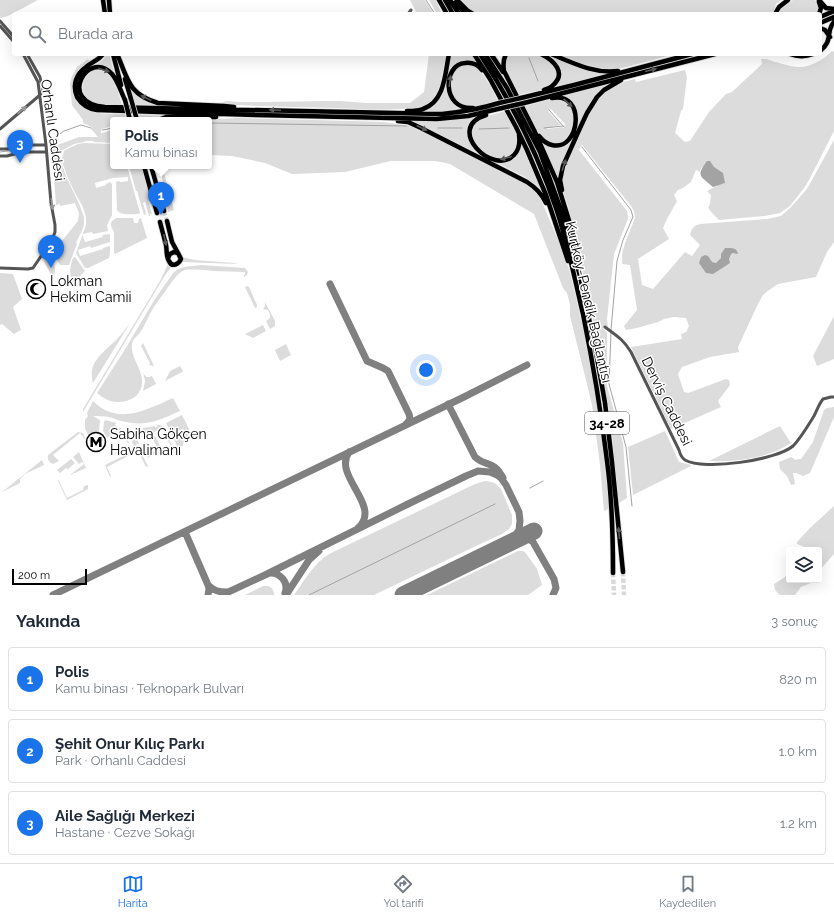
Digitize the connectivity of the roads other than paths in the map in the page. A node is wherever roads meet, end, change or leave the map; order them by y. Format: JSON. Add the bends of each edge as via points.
{"nodes":[{"id":1,"x":103,"y":0,"type":"edge"},
{"id":2,"x":109,"y":0,"type":"edge"},
{"id":3,"x":439,"y":0,"type":"edge"},
{"id":4,"x":444,"y":0,"type":"edge"},
{"id":5,"x":450,"y":0,"type":"edge"},
{"id":6,"x":456,"y":0,"type":"edge"},
{"id":7,"x":788,"y":0,"type":"edge"},
{"id":8,"x":818,"y":0,"type":"edge"},
{"id":9,"x":834,"y":10,"type":"edge"},
{"id":10,"x":105,"y":12,"type":"edge"},
{"id":11,"x":110,"y":12,"type":"edge"},
{"id":12,"x":445,"y":12,"type":"edge"},
{"id":13,"x":452,"y":12,"type":"edge"},
{"id":14,"x":458,"y":12,"type":"edge"},
{"id":15,"x":463,"y":12,"type":"edge"},
{"id":16,"x":470,"y":12,"type":"edge"},
{"id":17,"x":776,"y":12,"type":"edge"},
{"id":18,"x":820,"y":12,"type":"edge"},
{"id":19,"x":822,"y":16,"type":"edge"},
{"id":20,"x":834,"y":17,"type":"edge"},
{"id":21,"x":0,"y":21,"type":"edge"},
{"id":22,"x":822,"y":22,"type":"edge"},
{"id":23,"x":834,"y":22,"type":"edge"},
{"id":24,"x":0,"y":26,"type":"edge"},
{"id":25,"x":822,"y":29,"type":"edge"},
{"id":26,"x":12,"y":35,"type":"edge"},
{"id":27,"x":830,"y":37,"type":"junction"},
{"id":28,"x":12,"y":40,"type":"edge"},
{"id":29,"x":822,"y":49,"type":"edge"},
{"id":30,"x":24,"y":56,"type":"edge"},
{"id":31,"x":28,"y":56,"type":"edge"},
{"id":32,"x":102,"y":56,"type":"edge"},
{"id":33,"x":114,"y":56,"type":"edge"},
{"id":34,"x":118,"y":56,"type":"edge"},
{"id":35,"x":118,"y":56,"type":"edge"},
{"id":36,"x":449,"y":56,"type":"edge"},
{"id":37,"x":475,"y":56,"type":"edge"},
{"id":38,"x":481,"y":56,"type":"edge"},
{"id":39,"x":486,"y":56,"type":"edge"},
{"id":40,"x":492,"y":56,"type":"edge"},
{"id":41,"x":505,"y":56,"type":"edge"},
{"id":42,"x":544,"y":56,"type":"edge"},
{"id":43,"x":556,"y":56,"type":"edge"},
{"id":44,"x":684,"y":56,"type":"edge"},
{"id":45,"x":707,"y":56,"type":"edge"},
{"id":46,"x":643,"y":67,"type":"junction"},
{"id":47,"x":629,"y":76,"type":"junction"},
{"id":48,"x":490,"y":79,"type":"junction"},
{"id":49,"x":509,"y":82,"type":"junction"},
{"id":50,"x":40,"y":95,"type":"junction"},
{"id":51,"x":532,"y":98,"type":"junction"},
{"id":52,"x":125,"y":100,"type":"junction"},
{"id":53,"x":483,"y":108,"type":"junction"},
{"id":54,"x":502,"y":108,"type":"junction"},
{"id":55,"x":254,"y":110,"type":"junction"},
{"id":56,"x":256,"y":115,"type":"junction"},
{"id":57,"x":384,"y":116,"type":"junction"},
{"id":58,"x":129,"y":117,"type":"edge"},
{"id":59,"x":136,"y":117,"type":"edge"},
{"id":60,"x":166,"y":117,"type":"edge"},
{"id":61,"x":212,"y":117,"type":"edge"},
{"id":62,"x":212,"y":117,"type":"edge"},
{"id":63,"x":516,"y":127,"type":"junction"},
{"id":64,"x":0,"y":129,"type":"edge"},
{"id":65,"x":534,"y":130,"type":"junction"},
{"id":66,"x":46,"y":145,"type":"junction"},
{"id":67,"x":0,"y":149,"type":"edge"},
{"id":68,"x":46,"y":152,"type":"junction"},
{"id":69,"x":0,"y":156,"type":"edge"},
{"id":70,"x":145,"y":169,"type":"edge"},
{"id":71,"x":152,"y":169,"type":"edge"},
{"id":72,"x":564,"y":203,"type":"junction"},
{"id":73,"x":164,"y":211,"type":"tunnel mouth"},
{"id":74,"x":157,"y":213,"type":"tunnel mouth"},
{"id":75,"x":554,"y":218,"type":"junction"},
{"id":76,"x":167,"y":220,"type":"tunnel mouth"},
{"id":77,"x":160,"y":222,"type":"tunnel mouth"},
{"id":78,"x":178,"y":253,"type":"junction"},
{"id":79,"x":168,"y":258,"type":"junction"},
{"id":80,"x":0,"y":268,"type":"edge"},
{"id":81,"x":580,"y":276,"type":"junction"},
{"id":82,"x":578,"y":295,"type":"junction"},
{"id":83,"x":606,"y":328,"type":"dead end"},
{"id":84,"x":834,"y":397,"type":"edge"},
{"id":85,"x":623,"y":572,"type":"tunnel mouth"},
{"id":86,"x":614,"y":573,"type":"tunnel mouth"}],
"edges":[{"from":1,"to":10,"type":"highway"},
{"from":2,"to":11,"type":"highway"},
{"from":3,"to":12,"type":"highway"},
{"from":4,"to":13,"type":"highway"},
{"from":5,"to":14,"type":"highway"},
{"from":6,"to":15,"type":"highway"},
{"from":6,"to":16,"type":"highway"},
{"from":7,"to":17,"type":"highway","via":[[778,7]]},
{"from":8,"to":9,"type":"highway","via":[[826,8]]},
{"from":8,"to":18,"type":"highway"},
{"from":9,"to":19,"type":"highway"},
{"from":20,"to":22,"type":"highway"},
{"from":21,"to":26,"type":"street"},
{"from":23,"to":27,"type":"highway"},
{"from":24,"to":28,"type":"street"},
{"from":25,"to":27,"type":"highway"},
{"from":27,"to":29,"type":"highway"},
{"from":30,"to":50,"type":"street","name":"Orhanlı Caddesi","via":[[38,82]]},
{"from":31,"to":50,"type":"street","name":"Orhanlı Caddesi","via":[[40,77],[43,90]]},
{"from":32,"to":56,"type":"highway","via":[[82,69],[75,82],[78,98],[89,108],[101,111]]},
{"from":33,"to":52,"type":"highway"},
{"from":34,"to":59,"type":"highway","bridge":true},
{"from":55,"to":35,"type":"highway","one_way":true,"via":[[158,103],[148,100],[138,94],[130,84]]},
{"from":36,"to":57,"type":"highway","via":[[440,96],[434,103],[423,109]]},
{"from":37,"to":48,"type":"highway"},
{"from":38,"to":82,"type":"highway","name":"Kurtköy-Pendik Bağlantısı","number":"34-28","via":[[516,114],[543,174],[564,233]]},
{"from":39,"to":81,"type":"highway","name":"Kurtköy-Pendik Bağlantısı","number":"34-28","via":[[507,88],[540,152],[560,207]]},
{"from":40,"to":49,"type":"highway"},
{"from":41,"to":49,"type":"highway","via":[[503,66]]},
{"from":42,"to":51,"type":"highway","via":[[555,64],[558,79],[552,86]]},
{"from":43,"to":46,"type":"highway","via":[[602,72]]},
{"from":44,"to":46,"type":"highway"},
{"from":47,"to":45,"type":"highway","one_way":true},
{"from":46,"to":51,"type":"highway"},
{"from":47,"to":51,"type":"highway"},
{"from":72,"to":47,"type":"highway","one_way":true,"via":[[561,172],[580,128],[597,97],[609,86]]},
{"from":53,"to":48,"type":"highway","one_way":true,"via":[[468,108],[456,104],[451,97],[449,79],[454,68],[468,62],[480,67]]},
{"from":48,"to":63,"type":"highway"},
{"from":49,"to":65,"type":"highway"},
{"from":64,"to":50,"type":"street","one_way":true},
{"from":50,"to":66,"type":"street","name":"Orhanlı Caddesi"},
{"from":51,"to":53,"type":"highway","bridge":true,"via":[[521,98]]},
{"from":51,"to":54,"type":"highway","bridge":true,"via":[[524,103]]},
{"from":51,"to":65,"type":"highway","one_way":true,"via":[[563,98],[572,105],[576,117],[574,130],[563,144],[555,146],[546,143]]},
{"from":55,"to":52,"type":"highway","one_way":true,"via":[[97,106],[88,103],[81,94],[82,76],[92,69],[107,70],[114,77]]},
{"from":52,"to":58,"type":"highway","bridge":true},
{"from":53,"to":57,"type":"highway","via":[[442,114]]},
{"from":54,"to":57,"type":"highway","via":[[468,116],[437,119]]},
{"from":63,"to":54,"type":"highway","one_way":true,"via":[[519,146],[512,157],[498,160],[487,156],[474,146],[469,133],[473,122]]},
{"from":57,"to":55,"type":"highway","one_way":true},
{"from":56,"to":57,"type":"highway"},
{"from":56,"to":62,"type":"highway"},
{"from":57,"to":75,"type":"highway","one_way":true,"via":[[408,122],[527,182],[542,195]]},
{"from":60,"to":61,"type":"highway"},
{"from":63,"to":75,"type":"highway"},
{"from":65,"to":72,"type":"highway"},
{"from":66,"to":67,"type":"street"},
{"from":66,"to":68,"type":"street","name":"Orhanlı Caddesi"},
{"from":68,"to":69,"type":"street","via":[[22,152]]},
{"from":68,"to":80,"type":"street","name":"Orhanlı Caddesi","one_way":true,"via":[[55,225],[52,240],[31,269]]},
{"from":70,"to":74,"type":"highway"},
{"from":71,"to":73,"type":"highway"},
{"from":72,"to":81,"type":"highway"},
{"from":75,"to":82,"type":"highway"},
{"from":76,"to":78,"type":"highway","via":[[172,242]]},
{"from":77,"to":79,"type":"highway","one_way":true},
{"from":78,"to":79,"type":"highway","via":[[171,252]]},
{"from":78,"to":79,"type":"highway","via":[[181,259],[179,263],[171,264]]},
{"from":85,"to":81,"type":"highway","name":"Kurtköy-Pendik Bağlantısı","number":"34-28","one_way":true,"via":[[605,403]]},
{"from":82,"to":86,"type":"highway","name":"Kurtköy-Pendik Bağlantısı","number":"34-28","via":[[588,336],[607,462]]},
{"from":83,"to":84,"type":"street","name":"Derviş Caddesi","via":[[627,344],[684,460],[717,465],[771,456],[787,450],[793,446],[823,400]]}]}
